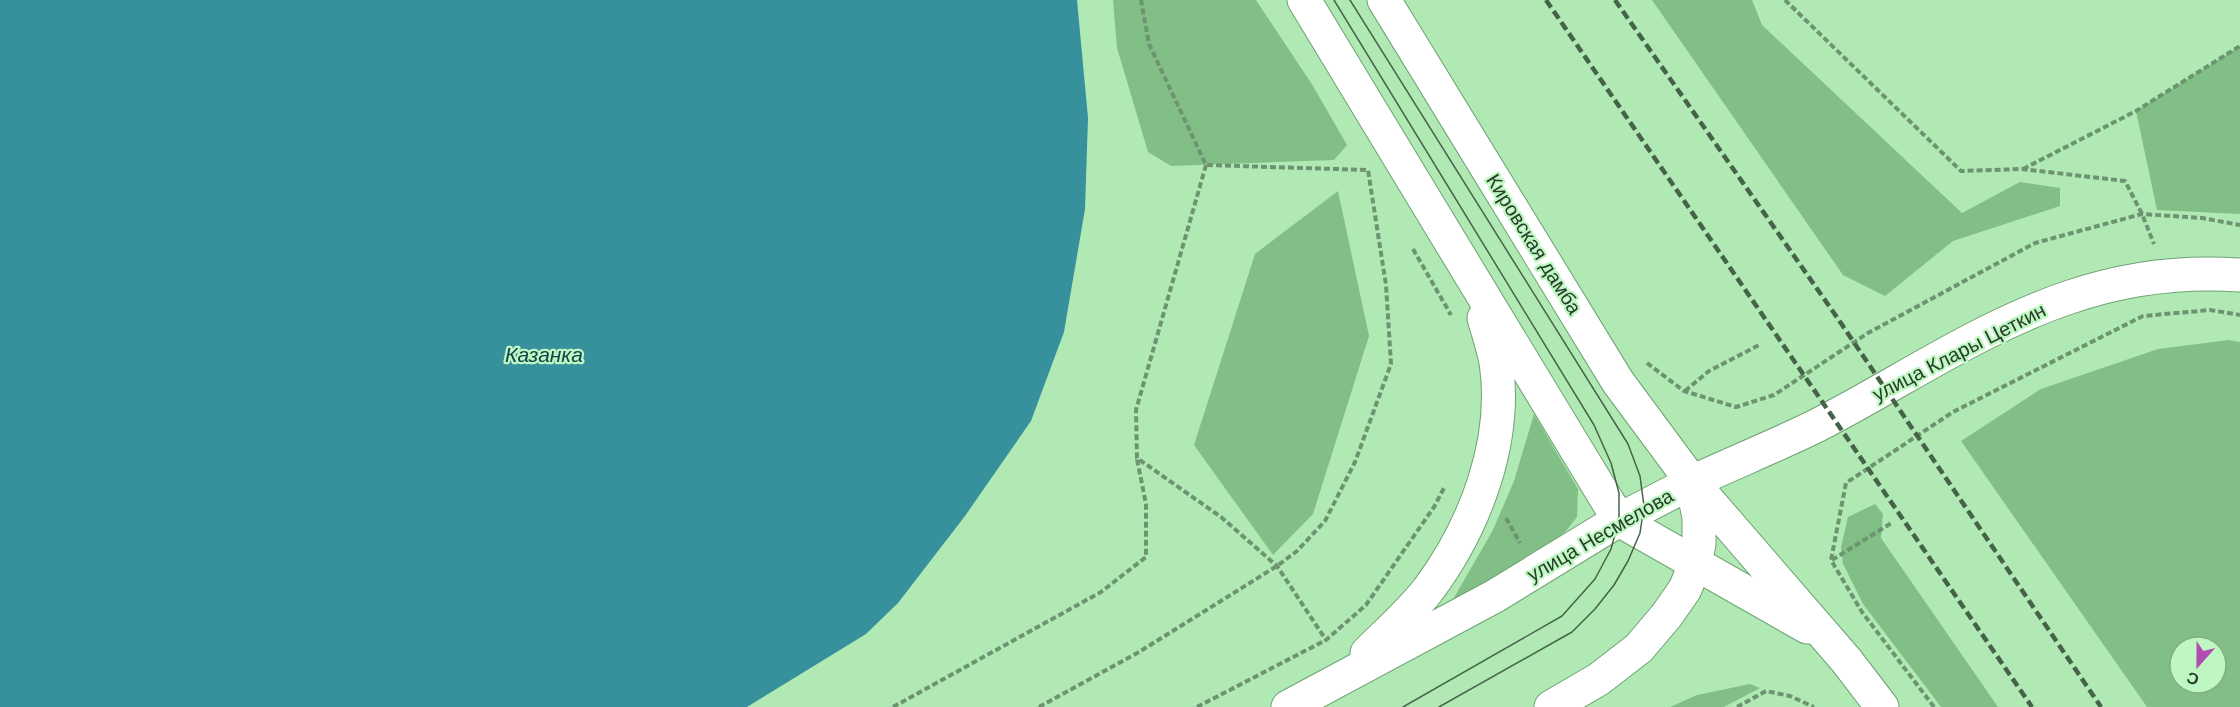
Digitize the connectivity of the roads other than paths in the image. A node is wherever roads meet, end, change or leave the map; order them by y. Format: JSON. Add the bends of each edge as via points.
{"nodes":[{"id":1,"x":1304,"y":0,"type":"edge"},
{"id":2,"x":1384,"y":0,"type":"edge"},
{"id":3,"x":2240,"y":274,"type":"edge"},
{"id":4,"x":1474,"y":284,"type":"junction"},
{"id":5,"x":1692,"y":482,"type":"junction"},
{"id":6,"x":1619,"y":520,"type":"junction"},
{"id":7,"x":1695,"y":565,"type":"junction"},
{"id":8,"x":1826,"y":638,"type":"junction"},
{"id":9,"x":1347,"y":675,"type":"junction"},
{"id":10,"x":1288,"y":707,"type":"edge"},
{"id":11,"x":1551,"y":707,"type":"edge"},
{"id":12,"x":1882,"y":707,"type":"edge"}],
"edges":[{"from":1,"to":4,"type":"main road"},
{"from":2,"to":5,"type":"main road","name":"Кировская дамба","via":[[1618,382]]},
{"from":3,"to":5,"type":"main road","name":"улица Клары Цеткин","via":[[2165,275],[2070,297],[2010,322],[1815,426]]},
{"from":4,"to":6,"type":"main road"},
{"from":4,"to":9,"type":"main road","name":"улица Несмелова","via":[[1496,361],[1499,405],[1483,484],[1469,522],[1426,592]]},
{"from":5,"to":6,"type":"main road","name":"улица Несмелова"},
{"from":5,"to":7,"type":"main road","name":"улица Несмелова","via":[[1699,518]]},
{"from":5,"to":8,"type":"main road","name":"Кировская дамба"},
{"from":6,"to":7,"type":"main road"},
{"from":6,"to":9,"type":"main road","name":"улица Несмелова","via":[[1495,596]]},
{"from":7,"to":8,"type":"main road"},
{"from":7,"to":11,"type":"main road","name":"улица Несмелова","via":[[1667,615],[1639,648],[1599,679]]},
{"from":8,"to":12,"type":"main road","name":"Кировская дамба"},
{"from":9,"to":10,"type":"main road","name":"улица Несмелова"}]}
